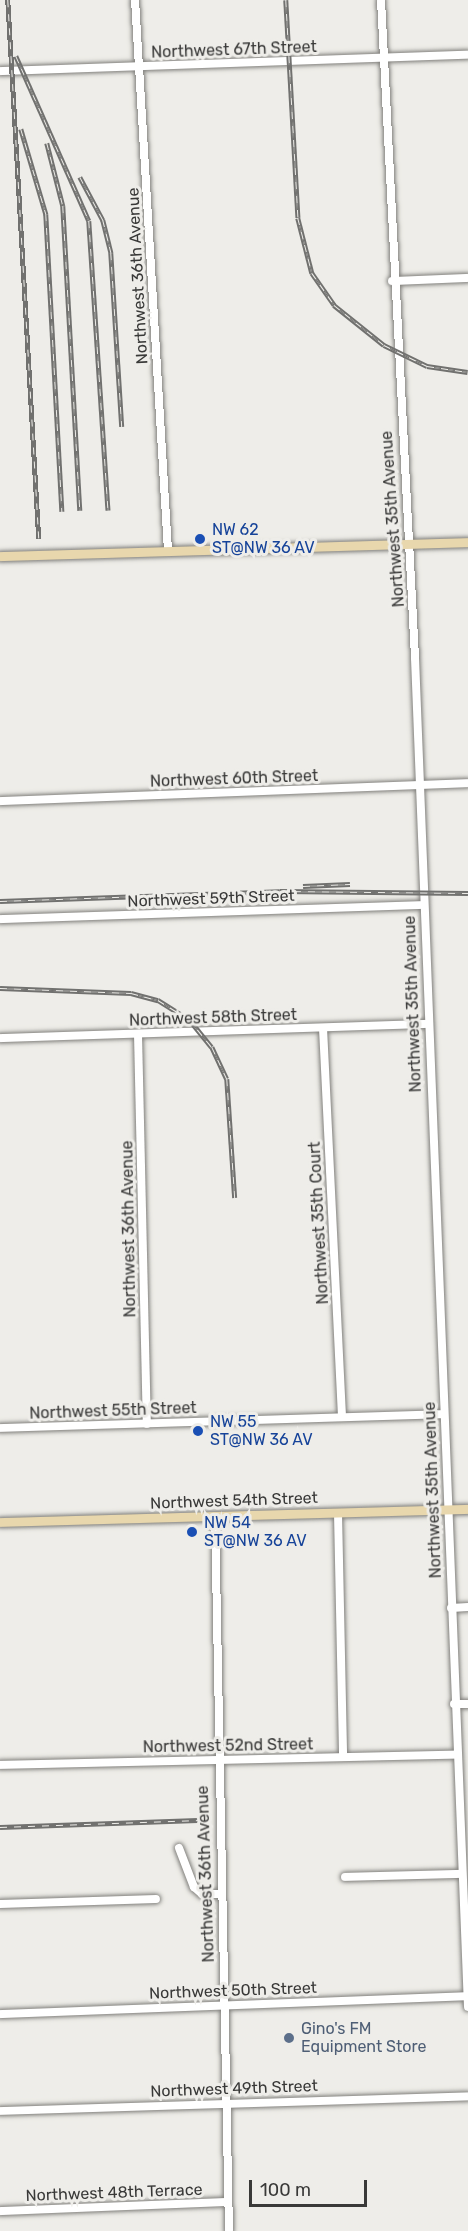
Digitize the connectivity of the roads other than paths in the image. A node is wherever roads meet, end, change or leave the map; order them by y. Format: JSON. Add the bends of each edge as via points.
{"nodes":[{"id":1,"x":135,"y":0,"type":"edge"},
{"id":2,"x":381,"y":0,"type":"edge"},
{"id":3,"x":468,"y":55,"type":"edge"},
{"id":4,"x":382,"y":58,"type":"junction"},
{"id":5,"x":139,"y":67,"type":"junction"},
{"id":6,"x":0,"y":71,"type":"edge"},
{"id":7,"x":468,"y":278,"type":"edge"},
{"id":8,"x":392,"y":281,"type":"junction"},
{"id":9,"x":468,"y":542,"type":"edge"},
{"id":10,"x":408,"y":545,"type":"junction"},
{"id":11,"x":168,"y":551,"type":"junction"},
{"id":12,"x":0,"y":556,"type":"edge"},
{"id":13,"x":468,"y":783,"type":"edge"},
{"id":14,"x":420,"y":785,"type":"junction"},
{"id":15,"x":0,"y":801,"type":"edge"},
{"id":16,"x":422,"y":905,"type":"junction"},
{"id":17,"x":0,"y":919,"type":"edge"},
{"id":18,"x":427,"y":1024,"type":"junction"},
{"id":19,"x":323,"y":1028,"type":"junction"},
{"id":20,"x":138,"y":1034,"type":"junction"},
{"id":21,"x":0,"y":1038,"type":"edge"},
{"id":22,"x":444,"y":1414,"type":"junction"},
{"id":23,"x":342,"y":1416,"type":"junction"},
{"id":24,"x":147,"y":1424,"type":"junction"},
{"id":25,"x":0,"y":1428,"type":"edge"},
{"id":26,"x":447,"y":1509,"type":"junction"},
{"id":27,"x":468,"y":1509,"type":"edge"},
{"id":28,"x":338,"y":1513,"type":"junction"},
{"id":29,"x":215,"y":1516,"type":"junction"},
{"id":30,"x":0,"y":1522,"type":"edge"},
{"id":31,"x":468,"y":1607,"type":"edge"},
{"id":32,"x":451,"y":1608,"type":"junction"},
{"id":33,"x":454,"y":1704,"type":"junction"},
{"id":34,"x":468,"y":1704,"type":"edge"},
{"id":35,"x":456,"y":1755,"type":"junction"},
{"id":36,"x":343,"y":1757,"type":"junction"},
{"id":37,"x":216,"y":1761,"type":"junction"},
{"id":38,"x":0,"y":1765,"type":"edge"},
{"id":39,"x":179,"y":1848,"type":"dead end"},
{"id":40,"x":461,"y":1874,"type":"junction"},
{"id":41,"x":345,"y":1877,"type":"dead end"},
{"id":42,"x":219,"y":1894,"type":"junction"},
{"id":43,"x":156,"y":1899,"type":"dead end"},
{"id":44,"x":0,"y":1904,"type":"edge"},
{"id":45,"x":468,"y":1996,"type":"edge"},
{"id":46,"x":223,"y":2006,"type":"junction"},
{"id":47,"x":468,"y":2007,"type":"edge"},
{"id":48,"x":0,"y":2014,"type":"edge"},
{"id":49,"x":468,"y":2096,"type":"edge"},
{"id":50,"x":226,"y":2102,"type":"junction"},
{"id":51,"x":0,"y":2111,"type":"edge"},
{"id":52,"x":228,"y":2202,"type":"junction"},
{"id":53,"x":0,"y":2211,"type":"edge"},
{"id":54,"x":229,"y":2231,"type":"edge"}],
"edges":[{"from":1,"to":5,"type":"street","name":"Northwest 36th Avenue"},
{"from":2,"to":4,"type":"street","name":"Northwest 35th Avenue"},
{"from":3,"to":4,"type":"street","name":"Northwest 67th Street"},
{"from":4,"to":5,"type":"street","name":"Northwest 67th Street"},
{"from":4,"to":8,"type":"street","name":"Northwest 35th Avenue"},
{"from":5,"to":6,"type":"street","name":"Northwest 67th Street"},
{"from":5,"to":11,"type":"street","name":"Northwest 36th Avenue"},
{"from":7,"to":8,"type":"street"},
{"from":8,"to":10,"type":"street","name":"Northwest 35th Avenue"},
{"from":9,"to":10,"type":"main road"},
{"from":10,"to":11,"type":"main road"},
{"from":10,"to":14,"type":"street","name":"Northwest 35th Avenue"},
{"from":11,"to":12,"type":"main road"},
{"from":13,"to":14,"type":"street","name":"Northwest 60th Street"},
{"from":14,"to":15,"type":"street","name":"Northwest 60th Street"},
{"from":14,"to":16,"type":"street","name":"Northwest 35th Avenue"},
{"from":16,"to":17,"type":"street","name":"Northwest 59th Street"},
{"from":16,"to":18,"type":"street","name":"Northwest 35th Avenue"},
{"from":18,"to":19,"type":"street","name":"Northwest 58th Street"},
{"from":18,"to":22,"type":"street","name":"Northwest 35th Avenue"},
{"from":19,"to":20,"type":"street","name":"Northwest 58th Street"},
{"from":19,"to":23,"type":"street","name":"Northwest 35th Court"},
{"from":20,"to":21,"type":"street","name":"Northwest 58th Street"},
{"from":20,"to":24,"type":"street","name":"Northwest 36th Avenue"},
{"from":22,"to":23,"type":"street","name":"Northwest 55th Street"},
{"from":22,"to":26,"type":"street","name":"Northwest 35th Avenue"},
{"from":23,"to":24,"type":"street","name":"Northwest 55th Street"},
{"from":24,"to":25,"type":"street","name":"Northwest 55th Street"},
{"from":26,"to":27,"type":"main road","name":"Northwest 54th Street"},
{"from":26,"to":28,"type":"main road","name":"Northwest 54th Street"},
{"from":26,"to":32,"type":"street","name":"Northwest 35th Avenue"},
{"from":28,"to":29,"type":"main road","name":"Northwest 54th Street"},
{"from":28,"to":36,"type":"street"},
{"from":29,"to":30,"type":"main road","name":"Northwest 54th Street"},
{"from":29,"to":37,"type":"street","name":"Northwest 36th Avenue"},
{"from":31,"to":32,"type":"street"},
{"from":32,"to":33,"type":"street","name":"Northwest 35th Avenue"},
{"from":33,"to":34,"type":"street"},
{"from":33,"to":35,"type":"street","name":"Northwest 35th Avenue"},
{"from":35,"to":36,"type":"street","name":"Northwest 52nd Street"},
{"from":35,"to":40,"type":"street","name":"Northwest 35th Avenue"},
{"from":36,"to":37,"type":"street","name":"Northwest 52nd Street"},
{"from":37,"to":38,"type":"street","name":"Northwest 52nd Street"},
{"from":37,"to":42,"type":"street","name":"Northwest 36th Avenue"},
{"from":39,"to":42,"type":"street","via":[[194,1887]]},
{"from":40,"to":41,"type":"street"},
{"from":40,"to":45,"type":"street","name":"Northwest 35th Avenue"},
{"from":42,"to":46,"type":"street","name":"Northwest 36th Avenue"},
{"from":43,"to":44,"type":"street"},
{"from":45,"to":46,"type":"street","name":"Northwest 50th Street"},
{"from":45,"to":47,"type":"street","name":"Northwest 35th Avenue"},
{"from":46,"to":48,"type":"street","name":"Northwest 50th Street"},
{"from":46,"to":50,"type":"street","name":"Northwest 36th Avenue"},
{"from":49,"to":50,"type":"street","name":"Northwest 49th Street"},
{"from":50,"to":51,"type":"street","name":"Northwest 49th Street"},
{"from":50,"to":52,"type":"street","name":"Northwest 36th Avenue"},
{"from":52,"to":53,"type":"street","name":"Northwest 48th Terrace"},
{"from":52,"to":54,"type":"street","name":"Northwest 36th Avenue"}]}
